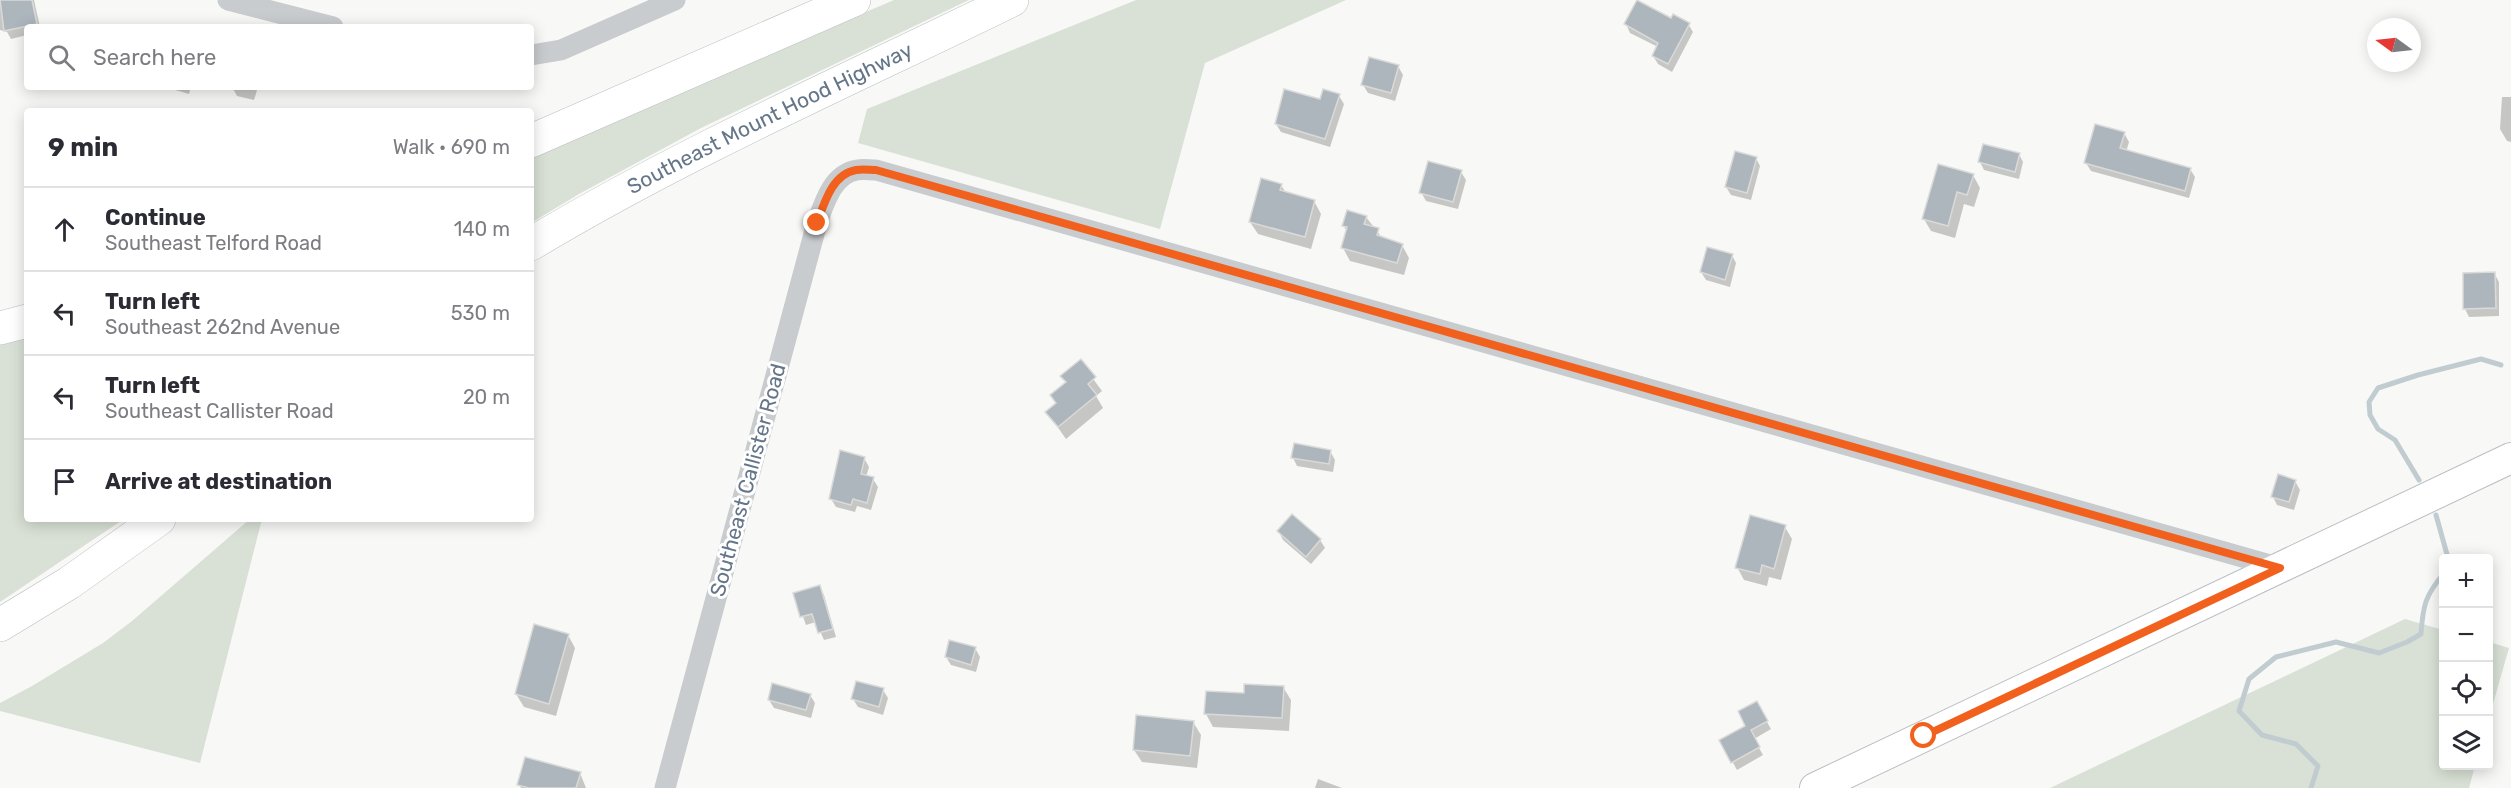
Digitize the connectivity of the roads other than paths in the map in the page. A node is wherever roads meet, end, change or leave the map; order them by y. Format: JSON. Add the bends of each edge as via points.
{"nodes":[{"id":1,"x":228,"y":0,"type":"edge"},
{"id":2,"x":675,"y":0,"type":"edge"},
{"id":3,"x":854,"y":0,"type":"edge"},
{"id":4,"x":1012,"y":0,"type":"edge"},
{"id":5,"x":321,"y":24,"type":"edge"},
{"id":6,"x":534,"y":54,"type":"edge"},
{"id":7,"x":534,"y":140,"type":"edge"},
{"id":8,"x":534,"y":242,"type":"edge"},
{"id":9,"x":24,"y":322,"type":"edge"},
{"id":10,"x":0,"y":328,"type":"edge"},
{"id":11,"x":2511,"y":458,"type":"edge"},
{"id":12,"x":155,"y":522,"type":"edge"},
{"id":13,"x":2280,"y":568,"type":"junction"},
{"id":14,"x":0,"y":625,"type":"edge"},
{"id":15,"x":665,"y":788,"type":"edge"},
{"id":16,"x":1815,"y":788,"type":"edge"}],
"edges":[{"from":1,"to":5,"type":"street"},
{"from":2,"to":6,"type":"street","via":[[561,50]]},
{"from":3,"to":7,"type":"highway"},
{"from":4,"to":8,"type":"highway","name":"Southeast Mount Hood Highway","via":[[702,149]]},
{"from":9,"to":10,"type":"highway"},
{"from":11,"to":13,"type":"street"},
{"from":12,"to":14,"type":"highway","via":[[69,583]]},
{"from":13,"to":15,"type":"street","name":"Southeast Callister Road","via":[[876,170],[855,170],[842,177],[829,192],[817,223]]},
{"from":13,"to":16,"type":"street"}]}
